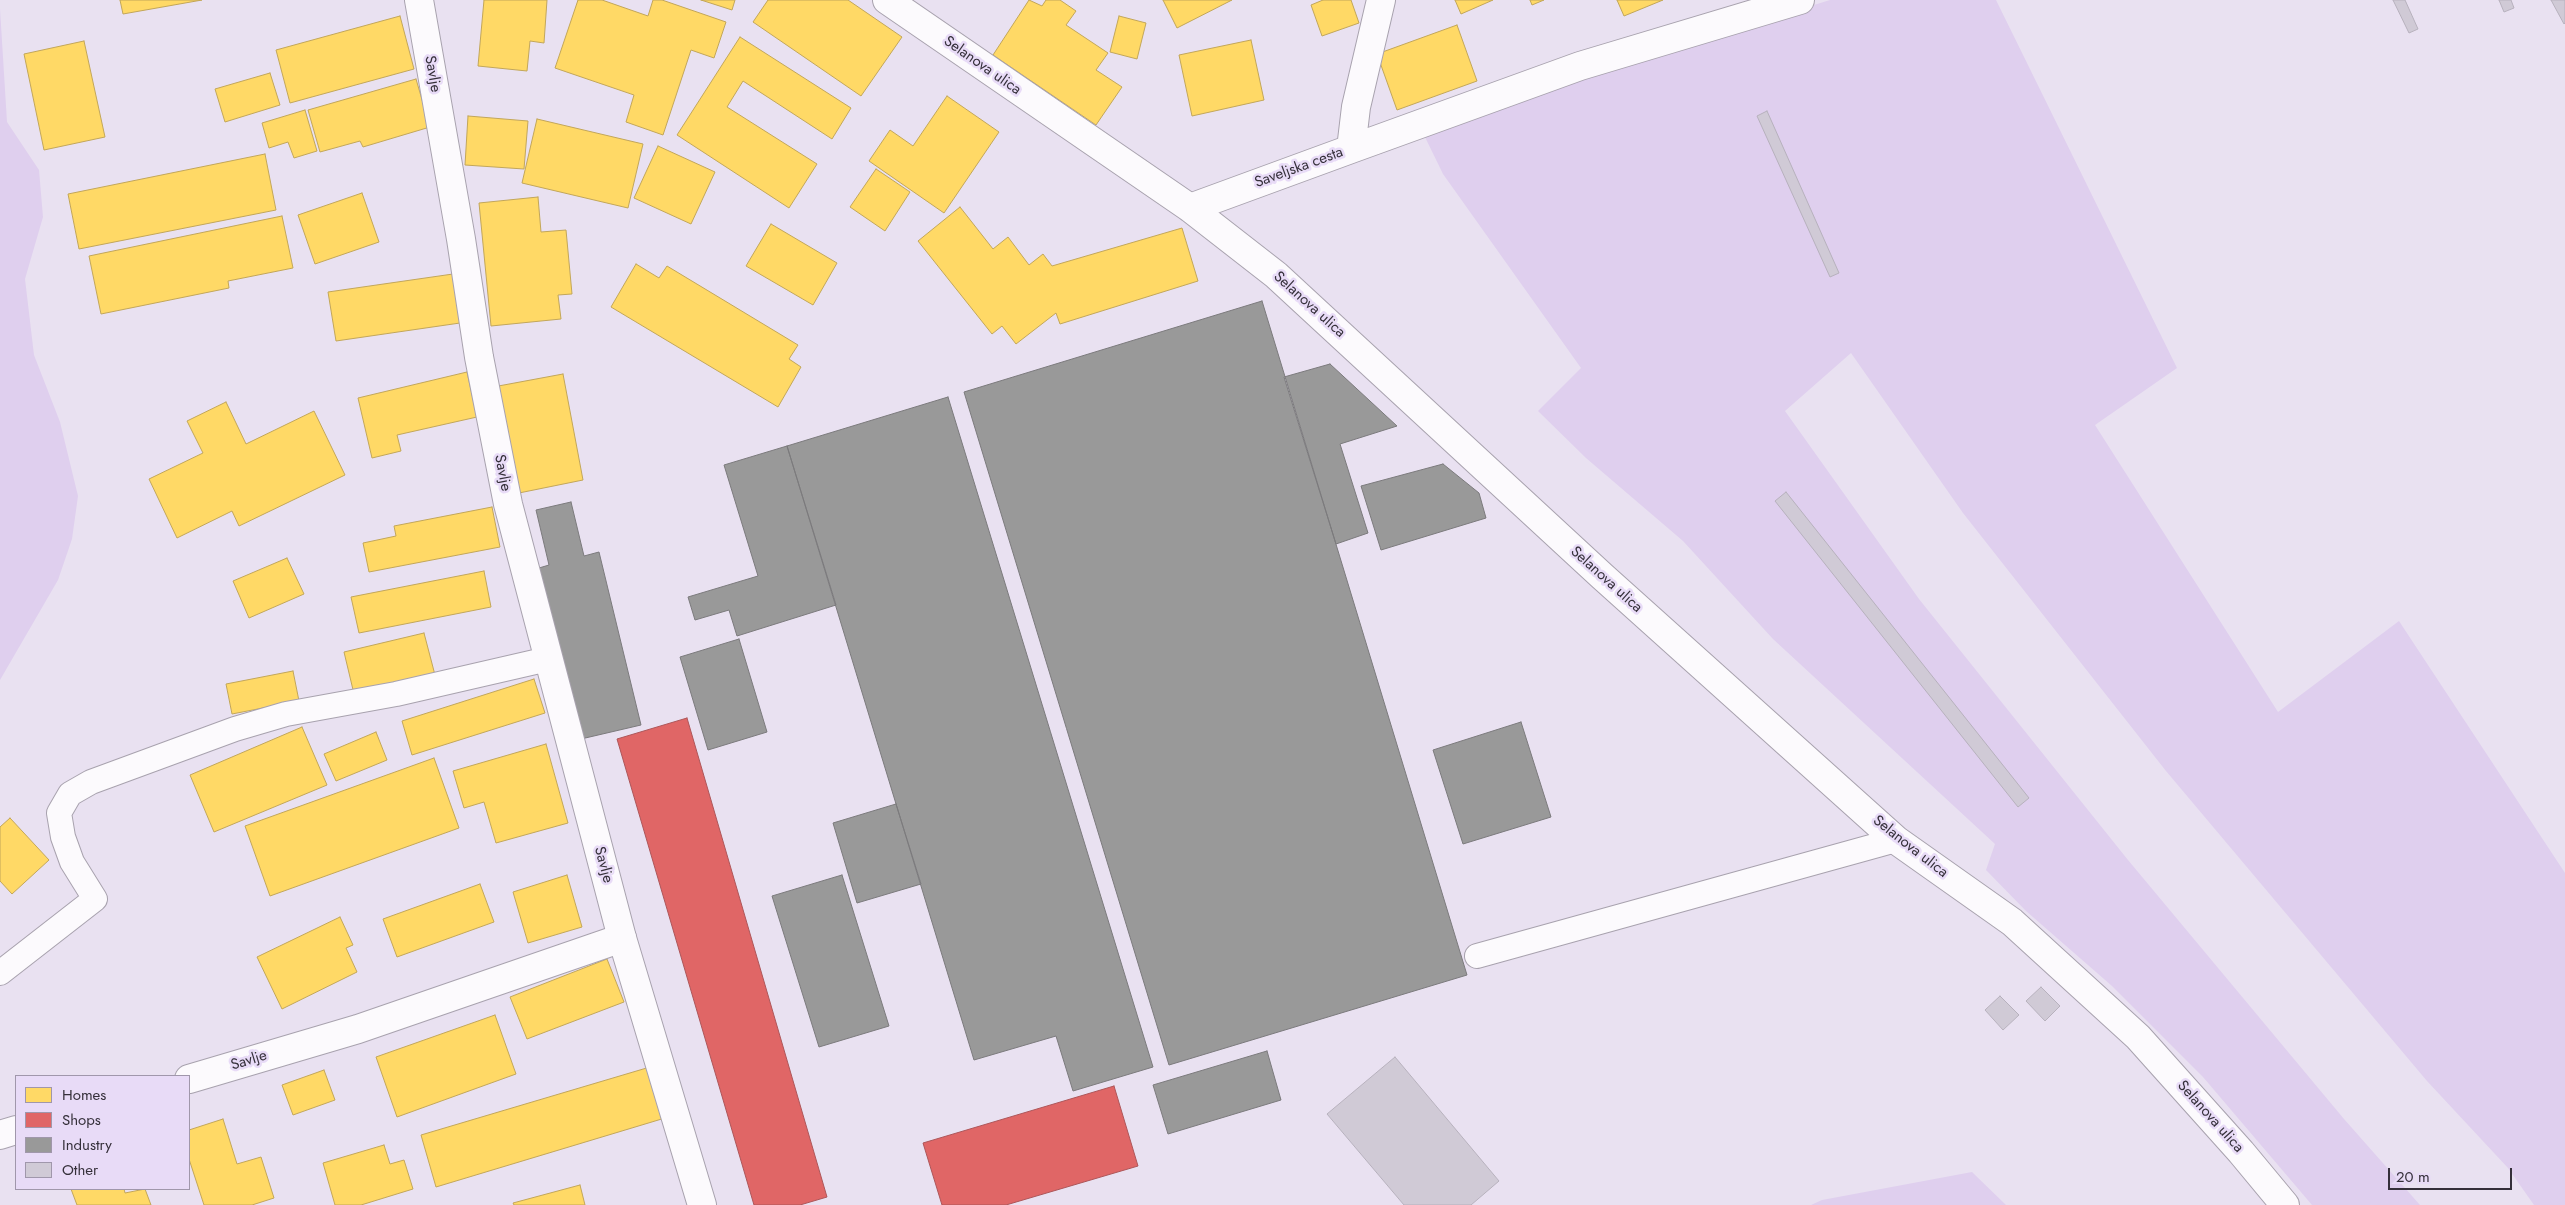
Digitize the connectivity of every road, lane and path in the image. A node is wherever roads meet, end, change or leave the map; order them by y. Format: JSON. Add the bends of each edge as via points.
{"nodes":[{"id":1,"x":419,"y":0,"type":"edge"},
{"id":2,"x":887,"y":0,"type":"edge"},
{"id":3,"x":1381,"y":0,"type":"edge"},
{"id":4,"x":1800,"y":0,"type":"edge"},
{"id":5,"x":1351,"y":149,"type":"junction"},
{"id":6,"x":1190,"y":208,"type":"junction"},
{"id":7,"x":548,"y":659,"type":"junction"},
{"id":8,"x":1896,"y":840,"type":"junction"},
{"id":9,"x":622,"y":938,"type":"junction"},
{"id":10,"x":1477,"y":956,"type":"dead end"},
{"id":11,"x":0,"y":972,"type":"edge"},
{"id":12,"x":190,"y":1079,"type":"edge"},
{"id":13,"x":15,"y":1130,"type":"edge"},
{"id":14,"x":0,"y":1135,"type":"edge"},
{"id":15,"x":702,"y":1205,"type":"edge"},
{"id":16,"x":2285,"y":1205,"type":"edge"}],
"edges":[{"from":1,"to":7,"type":"street","name":"Savlje","via":[[462,239],[479,357],[508,504]]},
{"from":2,"to":6,"type":"street","name":"Selanova ulica"},
{"from":3,"to":5,"type":"street","name":"Saveljska cesta","via":[[1356,107]]},
{"from":4,"to":5,"type":"street","via":[[1580,66]]},
{"from":5,"to":6,"type":"street","name":"Saveljska cesta"},
{"from":6,"to":8,"type":"street","name":"Selanova ulica","via":[[1276,274],[1602,576]]},
{"from":7,"to":9,"type":"street","name":"Savlje"},
{"from":7,"to":11,"type":"lane","via":[[396,694],[286,714],[235,729],[91,782],[70,794],[59,813],[72,862],[95,899]]},
{"from":8,"to":10,"type":"lane"},
{"from":8,"to":16,"type":"street","name":"Selanova ulica","via":[[2012,922],[2138,1037]]},
{"from":9,"to":12,"type":"street","name":"Savlje","via":[[358,1029]]},
{"from":9,"to":15,"type":"street","name":"Savlje"},
{"from":13,"to":14,"type":"street"}]}
